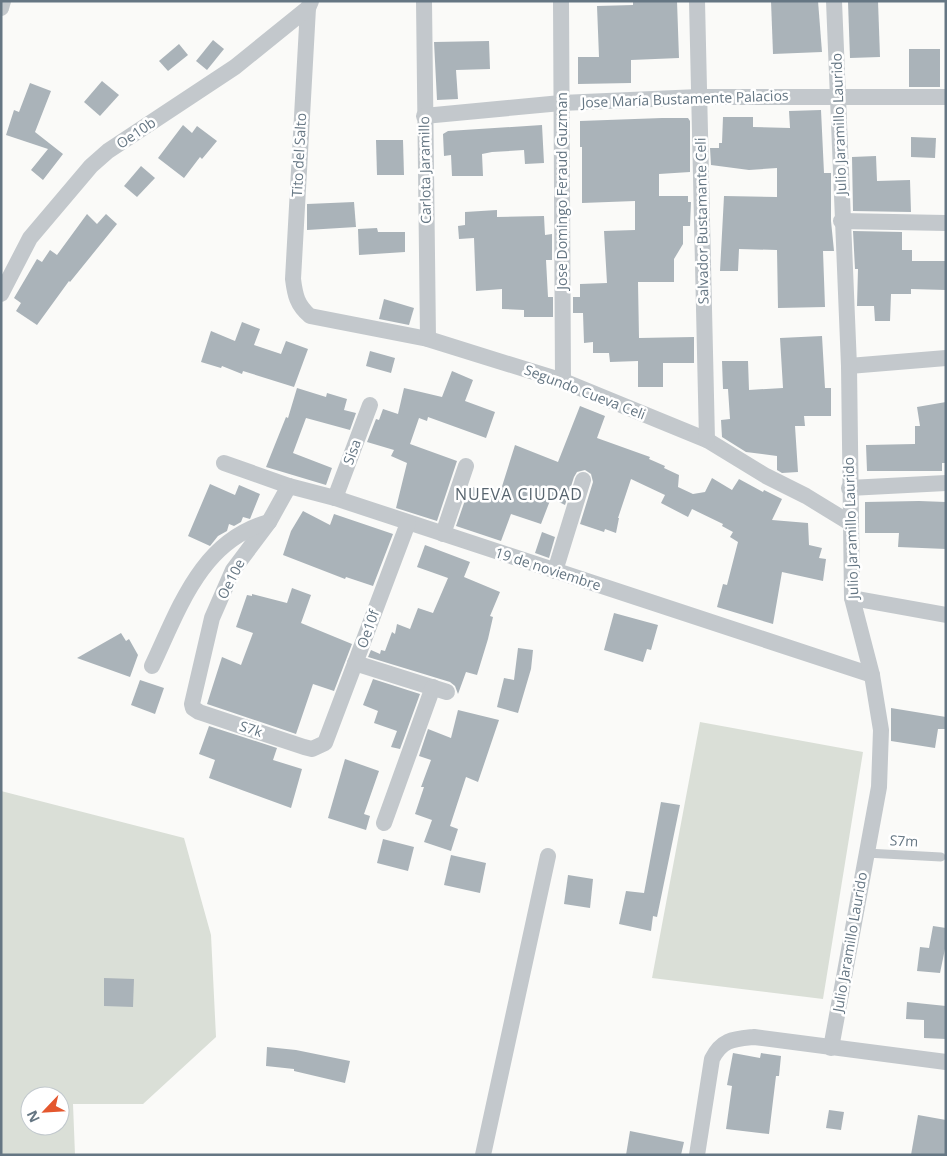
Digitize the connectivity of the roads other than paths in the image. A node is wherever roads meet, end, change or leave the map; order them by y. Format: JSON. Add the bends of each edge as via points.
{"nodes":[{"id":1,"x":3,"y":1,"type":"edge"},
{"id":2,"x":424,"y":1,"type":"edge"},
{"id":3,"x":560,"y":1,"type":"edge"},
{"id":4,"x":697,"y":1,"type":"edge"},
{"id":5,"x":834,"y":1,"type":"edge"},
{"id":6,"x":309,"y":4,"type":"edge"},
{"id":7,"x":1,"y":8,"type":"edge"},
{"id":8,"x":839,"y":95,"type":"junction"},
{"id":9,"x":699,"y":97,"type":"junction"},
{"id":10,"x":946,"y":97,"type":"edge"},
{"id":11,"x":561,"y":103,"type":"junction"},
{"id":12,"x":424,"y":116,"type":"junction"},
{"id":13,"x":841,"y":221,"type":"junction"},
{"id":14,"x":946,"y":223,"type":"edge"},
{"id":15,"x":1,"y":294,"type":"edge"},
{"id":16,"x":302,"y":309,"type":"joint"},
{"id":17,"x":428,"y":339,"type":"junction"},
{"id":18,"x":946,"y":358,"type":"edge"},
{"id":19,"x":849,"y":366,"type":"junction"},
{"id":20,"x":563,"y":380,"type":"junction"},
{"id":21,"x":370,"y":405,"type":"dead end"},
{"id":22,"x":707,"y":440,"type":"junction"},
{"id":23,"x":224,"y":463,"type":"dead end"},
{"id":24,"x":466,"y":466,"type":"dead end"},
{"id":25,"x":583,"y":480,"type":"dead end"},
{"id":26,"x":946,"y":483,"type":"edge"},
{"id":27,"x":289,"y":486,"type":"junction"},
{"id":28,"x":849,"y":488,"type":"junction"},
{"id":29,"x":335,"y":498,"type":"junction"},
{"id":30,"x":269,"y":522,"type":"junction"},
{"id":31,"x":408,"y":523,"type":"junction"},
{"id":32,"x":850,"y":523,"type":"junction"},
{"id":33,"x":442,"y":534,"type":"junction"},
{"id":34,"x":555,"y":571,"type":"junction"},
{"id":35,"x":852,"y":598,"type":"junction"},
{"id":36,"x":946,"y":615,"type":"edge"},
{"id":37,"x":355,"y":663,"type":"junction"},
{"id":38,"x":152,"y":666,"type":"dead end"},
{"id":39,"x":872,"y":674,"type":"junction"},
{"id":40,"x":197,"y":684,"type":"joint"},
{"id":41,"x":328,"y":736,"type":"joint"},
{"id":42,"x":384,"y":823,"type":"dead end"},
{"id":43,"x":866,"y":853,"type":"junction"},
{"id":44,"x":548,"y":856,"type":"dead end"},
{"id":45,"x":942,"y":857,"type":"dead end"},
{"id":46,"x":831,"y":1048,"type":"junction"},
{"id":47,"x":946,"y":1062,"type":"edge"},
{"id":48,"x":483,"y":1155,"type":"edge"},
{"id":49,"x":697,"y":1155,"type":"edge"}],
"edges":[{"from":1,"to":7,"type":"street"},
{"from":2,"to":12,"type":"street","name":"Carlota Jaramillo"},
{"from":3,"to":11,"type":"street","name":"Jose Domingo Feraud Guzman"},
{"from":4,"to":9,"type":"street","name":"Salvador Bustamante Celi"},
{"from":5,"to":8,"type":"street","name":"Julio Jaramillo Laurido"},
{"from":6,"to":15,"type":"street","name":"Oe10b","via":[[235,67],[108,151],[92,166],[30,238]]},
{"from":6,"to":16,"type":"street","name":"Tito del Salto","via":[[293,279]]},
{"from":8,"to":9,"type":"street","name":"Jose María Bustamente Palacios"},
{"from":8,"to":10,"type":"street","name":"Jose María Bustamente Palacios"},
{"from":8,"to":13,"type":"street","name":"Julio Jaramillo Laurido"},
{"from":9,"to":11,"type":"street","name":"Jose María Bustamente Palacios"},
{"from":9,"to":22,"type":"street","name":"Salvador Bustamante Celi"},
{"from":11,"to":12,"type":"street","name":"Jose María Bustamente Palacios"},
{"from":11,"to":20,"type":"street","name":"Jose Domingo Feraud Guzman"},
{"from":12,"to":17,"type":"street","name":"Carlota Jaramillo"},
{"from":13,"to":14,"type":"street"},
{"from":13,"to":19,"type":"street","name":"Julio Jaramillo Laurido"},
{"from":16,"to":17,"type":"street","name":"Segundo Cueva Celi","via":[[310,316]]},
{"from":17,"to":20,"type":"street","name":"Segundo Cueva Celi"},
{"from":18,"to":19,"type":"street"},
{"from":19,"to":28,"type":"street","name":"Julio Jaramillo Laurido"},
{"from":20,"to":22,"type":"street","name":"Segundo Cueva Celi"},
{"from":21,"to":29,"type":"street","name":"Sisa"},
{"from":22,"to":32,"type":"street","name":"Segundo Cueva Celi"},
{"from":23,"to":27,"type":"street","name":"19 de noviembre"},
{"from":24,"to":33,"type":"street"},
{"from":25,"to":34,"type":"street"},
{"from":26,"to":28,"type":"street"},
{"from":27,"to":29,"type":"street","name":"19 de noviembre"},
{"from":27,"to":30,"type":"street","name":"Oe10e"},
{"from":28,"to":32,"type":"street","name":"Julio Jaramillo Laurido"},
{"from":29,"to":31,"type":"street","name":"19 de noviembre"},
{"from":30,"to":38,"type":"street","via":[[249,527],[233,537],[205,564]]},
{"from":30,"to":40,"type":"street","name":"Oe10e","via":[[232,570],[212,618]]},
{"from":31,"to":33,"type":"street","name":"19 de noviembre"},
{"from":31,"to":37,"type":"street","name":"Oe10f"},
{"from":32,"to":35,"type":"street","name":"Julio Jaramillo Laurido"},
{"from":33,"to":34,"type":"street","name":"19 de noviembre"},
{"from":34,"to":39,"type":"street","name":"19 de noviembre"},
{"from":35,"to":36,"type":"street"},
{"from":35,"to":39,"type":"street","name":"Julio Jaramillo Laurido"},
{"from":37,"to":41,"type":"street","name":"Oe10f"},
{"from":37,"to":42,"type":"street","via":[[440,690]]},
{"from":39,"to":43,"type":"street","name":"Julio Jaramillo Laurido","via":[[881,730],[879,787]]},
{"from":40,"to":41,"type":"street","name":"S7k","via":[[192,704],[199,712],[312,749],[325,743]]},
{"from":43,"to":45,"type":"lane","name":"S7m"},
{"from":43,"to":46,"type":"street","name":"Julio Jaramillo Laurido"},
{"from":44,"to":48,"type":"street"},
{"from":46,"to":47,"type":"street"},
{"from":46,"to":49,"type":"street","via":[[754,1038],[732,1040],[718,1048],[712,1059]]}]}
